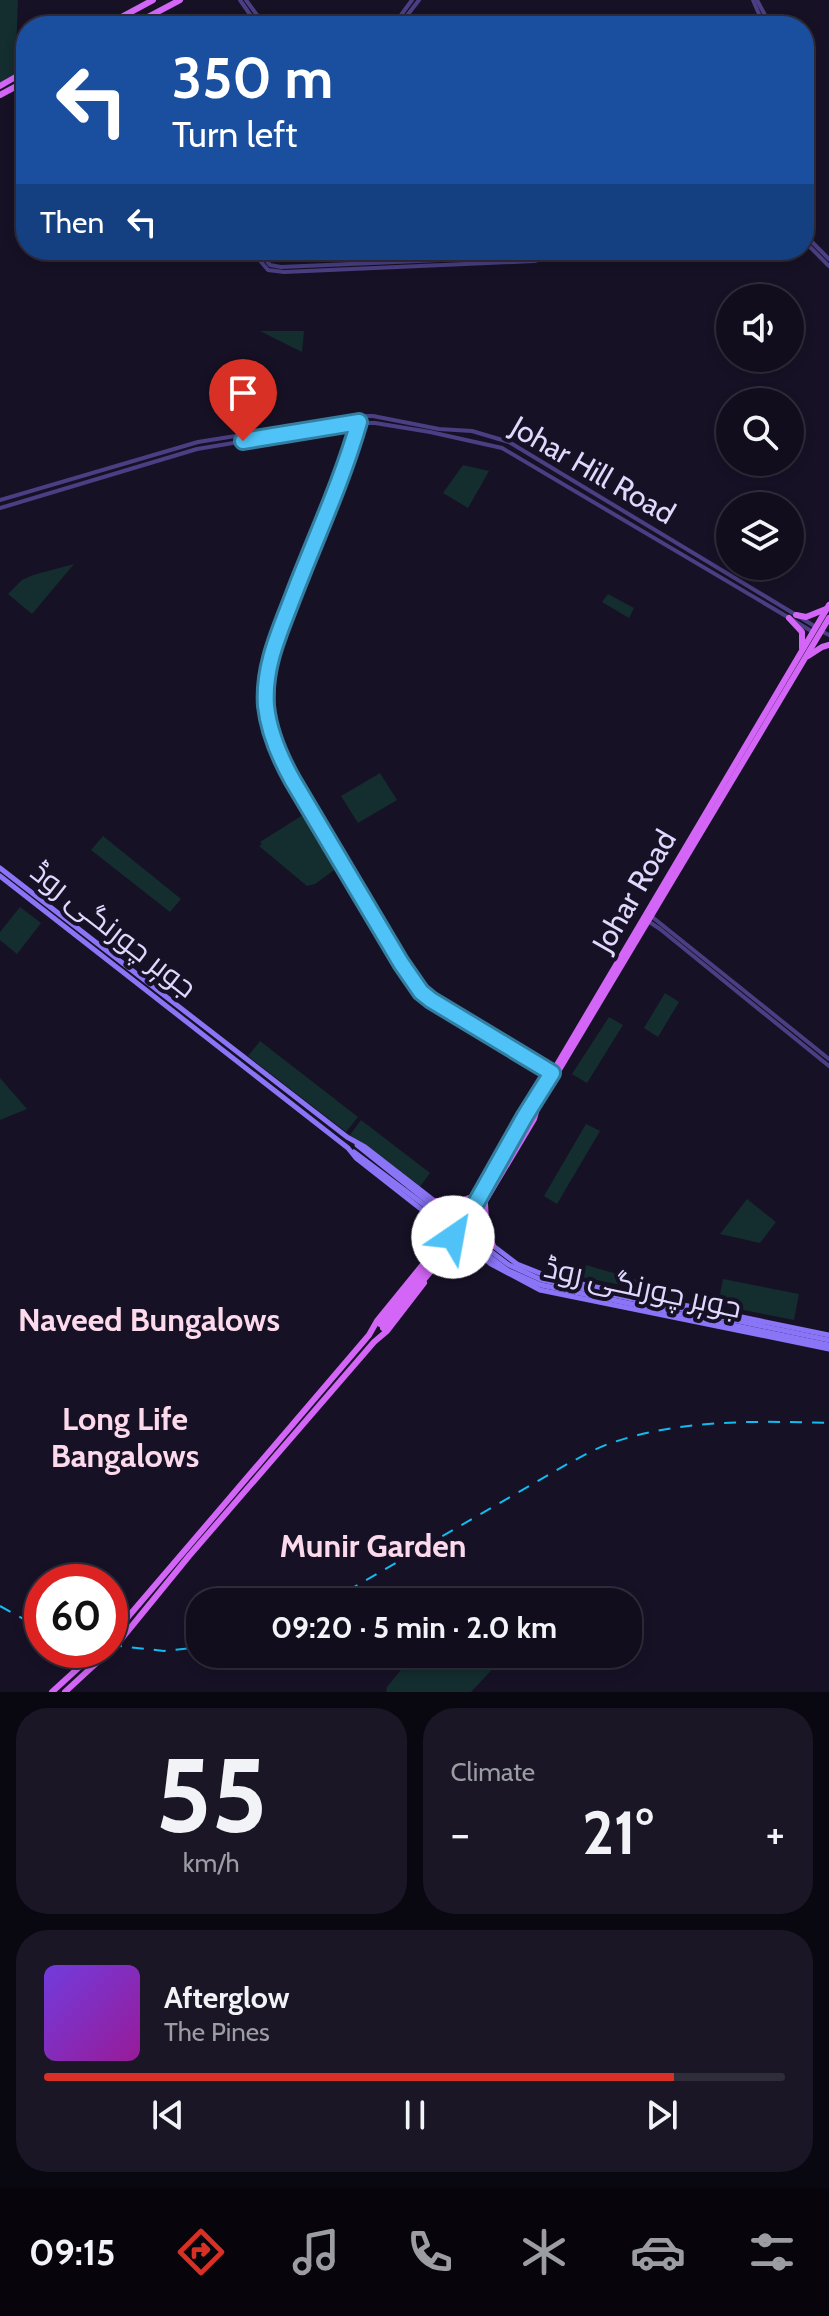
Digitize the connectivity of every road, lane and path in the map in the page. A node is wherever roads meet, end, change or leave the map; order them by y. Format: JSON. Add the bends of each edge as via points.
{"nodes":[{"id":1,"x":153,"y":0,"type":"edge"},
{"id":2,"x":180,"y":0,"type":"edge"},
{"id":3,"x":243,"y":0,"type":"edge"},
{"id":4,"x":419,"y":0,"type":"edge"},
{"id":5,"x":123,"y":16,"type":"edge"},
{"id":6,"x":150,"y":16,"type":"edge"},
{"id":7,"x":257,"y":16,"type":"edge"},
{"id":8,"x":405,"y":16,"type":"edge"},
{"id":9,"x":814,"y":244,"type":"edge"},
{"id":10,"x":814,"y":251,"type":"edge"},
{"id":11,"x":829,"y":259,"type":"edge"},
{"id":12,"x":260,"y":260,"type":"edge"},
{"id":13,"x":266,"y":260,"type":"edge"},
{"id":14,"x":496,"y":260,"type":"edge"},
{"id":15,"x":508,"y":260,"type":"edge"},
{"id":16,"x":829,"y":266,"type":"edge"},
{"id":17,"x":364,"y":420,"type":"junction"},
{"id":18,"x":323,"y":421,"type":"junction"},
{"id":19,"x":324,"y":428,"type":"junction"},
{"id":20,"x":216,"y":439,"type":"junction"},
{"id":21,"x":217,"y":445,"type":"junction"},
{"id":22,"x":0,"y":500,"type":"edge"},
{"id":23,"x":0,"y":508,"type":"edge"},
{"id":24,"x":829,"y":606,"type":"edge"},
{"id":25,"x":787,"y":614,"type":"junction"},
{"id":26,"x":829,"y":618,"type":"edge"},
{"id":27,"x":817,"y":632,"type":"junction"},
{"id":28,"x":829,"y":635,"type":"edge"},
{"id":29,"x":829,"y":644,"type":"edge"},
{"id":30,"x":803,"y":655,"type":"junction"},
{"id":31,"x":749,"y":745,"type":"junction"},
{"id":32,"x":0,"y":868,"type":"edge"},
{"id":33,"x":0,"y":876,"type":"edge"},
{"id":34,"x":650,"y":919,"type":"junction"},
{"id":35,"x":187,"y":1017,"type":"junction"},
{"id":36,"x":194,"y":1023,"type":"junction"},
{"id":37,"x":802,"y":1040,"type":"junction"},
{"id":38,"x":829,"y":1059,"type":"edge"},
{"id":39,"x":829,"y":1066,"type":"edge"},
{"id":40,"x":554,"y":1071,"type":"junction"},
{"id":41,"x":535,"y":1104,"type":"junction"},
{"id":42,"x":354,"y":1141,"type":"junction"},
{"id":43,"x":475,"y":1196,"type":"junction"},
{"id":44,"x":435,"y":1201,"type":"junction"},
{"id":45,"x":485,"y":1204,"type":"junction"},
{"id":46,"x":441,"y":1216,"type":"junction"},
{"id":47,"x":459,"y":1220,"type":"junction"},
{"id":48,"x":469,"y":1228,"type":"junction"},
{"id":49,"x":451,"y":1231,"type":"junction"},
{"id":50,"x":461,"y":1239,"type":"junction"},
{"id":51,"x":474,"y":1242,"type":"junction"},
{"id":52,"x":493,"y":1246,"type":"junction"},
{"id":53,"x":433,"y":1254,"type":"junction"},
{"id":54,"x":448,"y":1256,"type":"junction"},
{"id":55,"x":481,"y":1256,"type":"junction"},
{"id":56,"x":382,"y":1326,"type":"junction"},
{"id":57,"x":369,"y":1335,"type":"junction"},
{"id":58,"x":374,"y":1342,"type":"junction"},
{"id":59,"x":829,"y":1343,"type":"edge"},
{"id":60,"x":256,"y":1473,"type":"junction"},
{"id":61,"x":128,"y":1618,"type":"edge"},
{"id":62,"x":78,"y":1668,"type":"edge"},
{"id":63,"x":52,"y":1692,"type":"edge"},
{"id":64,"x":65,"y":1692,"type":"edge"}],
"edges":[{"from":1,"to":5,"type":"main road"},
{"from":2,"to":6,"type":"main road"},
{"from":3,"to":7,"type":"street"},
{"from":4,"to":8,"type":"street"},
{"from":9,"to":11,"type":"street"},
{"from":10,"to":16,"type":"street"},
{"from":12,"to":15,"type":"street","via":[[268,270],[279,272]]},
{"from":13,"to":14,"type":"street","via":[[281,267]]},
{"from":17,"to":18,"type":"street","name":"Johar Hill Road"},
{"from":17,"to":19,"type":"street","name":"Johar Hill Road"},
{"from":17,"to":25,"type":"street","name":"Johar Hill Road","via":[[472,431],[509,442]]},
{"from":17,"to":40,"type":"street","via":[[275,663],[273,712],[283,751],[421,992]]},
{"from":18,"to":19,"type":"street"},
{"from":18,"to":20,"type":"street","name":"Johar Hill Road"},
{"from":19,"to":21,"type":"street","name":"Johar Hill Road"},
{"from":20,"to":21,"type":"street"},
{"from":20,"to":22,"type":"street","name":"Johar Hill Road"},
{"from":21,"to":23,"type":"street","name":"Johar Hill Road"},
{"from":24,"to":25,"type":"main road","via":[[806,617]]},
{"from":24,"to":27,"type":"main road","name":"Johar Road"},
{"from":25,"to":27,"type":"street","name":"Johar Hill Road"},
{"from":25,"to":30,"type":"main road","via":[[802,632]]},
{"from":26,"to":27,"type":"main road","name":"Johar Road"},
{"from":27,"to":28,"type":"street"},
{"from":27,"to":29,"type":"street","name":"Johar Hill Road"},
{"from":27,"to":30,"type":"main road","name":"Johar Road"},
{"from":29,"to":30,"type":"main road"},
{"from":30,"to":31,"type":"main road","name":"Johar Road"},
{"from":31,"to":34,"type":"main road","name":"Johar Road"},
{"from":31,"to":40,"type":"main road","name":"Johar Road"},
{"from":32,"to":35,"type":"main road","name":"جوہر چورنگی روڈ"},
{"from":33,"to":35,"type":"main road","name":"جوہر چورنگی روڈ"},
{"from":34,"to":37,"type":"street"},
{"from":34,"to":41,"type":"main road","name":"Johar Road"},
{"from":35,"to":36,"type":"main road","name":"جوہر چورنگی روڈ"},
{"from":36,"to":42,"type":"main road","name":"جوہر چورنگی روڈ"},
{"from":36,"to":46,"type":"main road","name":"جوہر چورنگی روڈ","via":[[356,1158]]},
{"from":37,"to":38,"type":"street"},
{"from":37,"to":39,"type":"street"},
{"from":40,"to":41,"type":"main road","name":"Johar Road"},
{"from":41,"to":43,"type":"main road","name":"Johar Road","via":[[521,1113]]},
{"from":41,"to":45,"type":"main road","name":"Johar Road","via":[[534,1119]]},
{"from":41,"to":56,"type":"main road","bridge":true,"via":[[460,1228]]},
{"from":42,"to":44,"type":"main road","name":"جوہر چورنگی روڈ"},
{"from":42,"to":46,"type":"main road","name":"جوہر چورنگی روڈ"},
{"from":43,"to":44,"type":"main road"},
{"from":43,"to":47,"type":"main road","name":"Johar Road"},
{"from":44,"to":46,"type":"main road","name":"جوہر چورنگی روڈ"},
{"from":45,"to":48,"type":"main road","name":"Johar Road"},
{"from":45,"to":52,"type":"main road"},
{"from":46,"to":47,"type":"main road","name":"جوہر چورنگی روڈ"},
{"from":46,"to":49,"type":"main road","name":"جوہر چورنگی روڈ"},
{"from":46,"to":53,"type":"main road"},
{"from":47,"to":48,"type":"main road","name":"جوہر چورنگی روڈ"},
{"from":47,"to":49,"type":"main road","name":"Johar Road"},
{"from":48,"to":50,"type":"main road","name":"Johar Road"},
{"from":48,"to":51,"type":"main road","name":"جوہر چورنگی روڈ"},
{"from":49,"to":50,"type":"main road","name":"جوہر چورنگی روڈ"},
{"from":49,"to":53,"type":"main road","name":"Johar Road"},
{"from":50,"to":51,"type":"main road","name":"جوہر چورنگی روڈ"},
{"from":50,"to":54,"type":"main road","name":"Johar Road"},
{"from":51,"to":52,"type":"main road","name":"جوہر چورنگی روڈ"},
{"from":51,"to":55,"type":"main road","name":"جوہر چورنگی روڈ"},
{"from":51,"to":59,"type":"main road","name":"جوہر چورنگی روڈ","via":[[542,1280]]},
{"from":52,"to":59,"type":"main road","name":"جوہر چورنگی روڈ","via":[[517,1264],[552,1278]]},
{"from":53,"to":57,"type":"main road","name":"Johar Road"},
{"from":54,"to":55,"type":"main road"},
{"from":54,"to":58,"type":"main road","name":"Johar Road"},
{"from":55,"to":59,"type":"main road","name":"جوہر چورنگی روڈ","via":[[540,1290]]},
{"from":56,"to":57,"type":"main road"},
{"from":56,"to":58,"type":"main road"},
{"from":57,"to":60,"type":"main road"},
{"from":58,"to":60,"type":"main road"},
{"from":60,"to":61,"type":"main road"},
{"from":60,"to":64,"type":"main road","via":[[118,1643]]},
{"from":62,"to":63,"type":"main road"}]}
